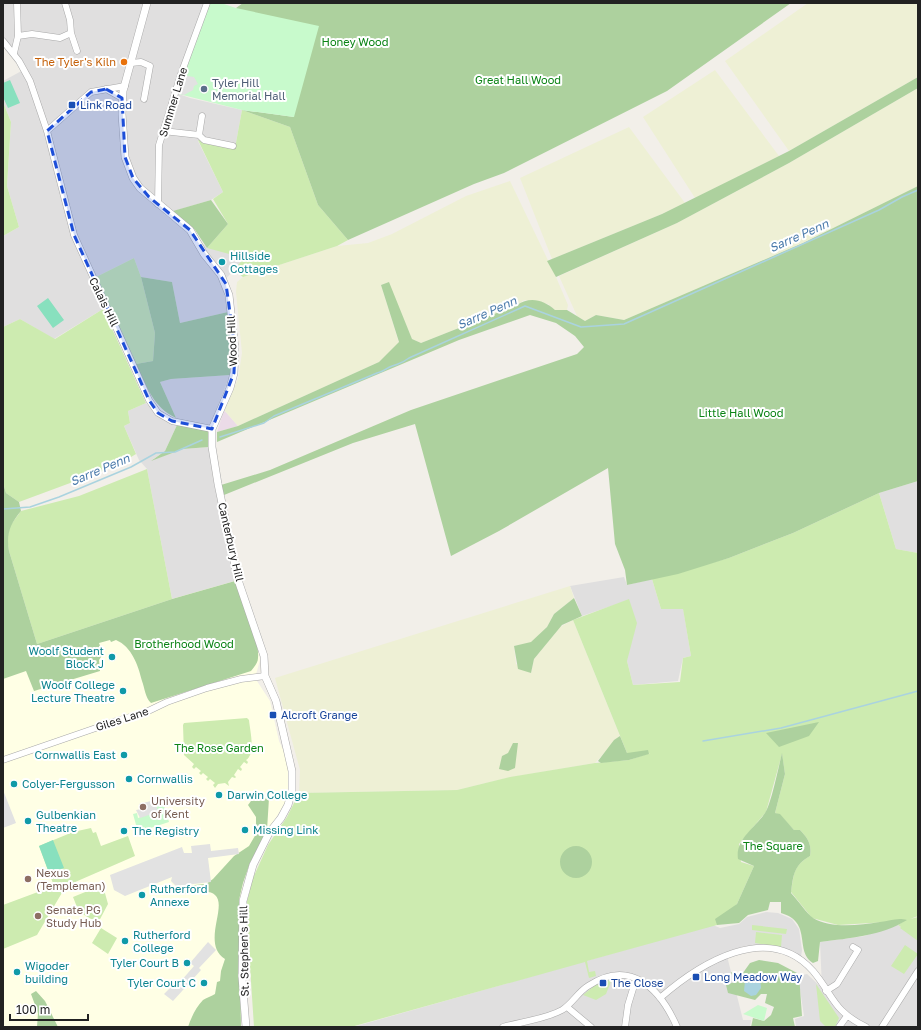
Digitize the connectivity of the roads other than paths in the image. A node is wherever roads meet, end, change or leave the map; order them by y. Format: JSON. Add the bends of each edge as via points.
{"nodes":[{"id":1,"x":16,"y":3,"type":"edge"},
{"id":2,"x":65,"y":3,"type":"edge"},
{"id":3,"x":146,"y":3,"type":"edge"},
{"id":4,"x":207,"y":3,"type":"edge"},
{"id":5,"x":71,"y":33,"type":"junction"},
{"id":6,"x":18,"y":36,"type":"junction"},
{"id":7,"x":3,"y":41,"type":"edge"},
{"id":8,"x":76,"y":51,"type":"dead end"},
{"id":9,"x":14,"y":53,"type":"junction"},
{"id":10,"x":131,"y":63,"type":"junction"},
{"id":11,"x":125,"y":86,"type":"junction"},
{"id":12,"x":106,"y":89,"type":"junction"},
{"id":13,"x":122,"y":98,"type":"junction"},
{"id":14,"x":144,"y":99,"type":"dead end"},
{"id":15,"x":202,"y":116,"type":"dead end"},
{"id":16,"x":47,"y":131,"type":"junction"},
{"id":17,"x":163,"y":131,"type":"junction"},
{"id":18,"x":199,"y":135,"type":"junction"},
{"id":19,"x":233,"y":146,"type":"dead end"},
{"id":20,"x":158,"y":204,"type":"junction"},
{"id":21,"x":212,"y":429,"type":"junction"},
{"id":22,"x":265,"y":676,"type":"junction"},
{"id":23,"x":3,"y":760,"type":"edge"},
{"id":24,"x":853,"y":948,"type":"dead end"},
{"id":25,"x":918,"y":971,"type":"edge"},
{"id":26,"x":636,"y":979,"type":"junction"},
{"id":27,"x":826,"y":991,"type":"junction"},
{"id":28,"x":660,"y":998,"type":"junction"},
{"id":29,"x":566,"y":1007,"type":"junction"},
{"id":30,"x":847,"y":1016,"type":"junction"},
{"id":31,"x":587,"y":1026,"type":"edge"},
{"id":32,"x":246,"y":1027,"type":"edge"},
{"id":33,"x":503,"y":1027,"type":"edge"},
{"id":34,"x":625,"y":1027,"type":"edge"},
{"id":35,"x":677,"y":1027,"type":"edge"},
{"id":36,"x":839,"y":1027,"type":"edge"},
{"id":37,"x":866,"y":1027,"type":"edge"},
{"id":38,"x":882,"y":1027,"type":"edge"}],
"edges":[{"from":1,"to":6,"type":"street"},
{"from":2,"to":5,"type":"street"},
{"from":3,"to":10,"type":"street","name":"Wood Hill"},
{"from":4,"to":17,"type":"street","name":"Summer Lane"},
{"from":5,"to":6,"type":"street","via":[[60,38],[32,34]]},
{"from":5,"to":8,"type":"street"},
{"from":6,"to":9,"type":"street"},
{"from":7,"to":9,"type":"street","name":"Calais Hill"},
{"from":9,"to":16,"type":"street","name":"Calais Hill","via":[[30,82]]},
{"from":10,"to":11,"type":"street","name":"Wood Hill"},
{"from":10,"to":14,"type":"street","via":[[141,62],[150,66]]},
{"from":11,"to":12,"type":"street"},
{"from":11,"to":13,"type":"street","name":"Wood Hill"},
{"from":12,"to":13,"type":"street"},
{"from":12,"to":16,"type":"street","via":[[91,92],[83,97]]},
{"from":13,"to":20,"type":"street","name":"Wood Hill","via":[[123,140],[128,166],[140,188]]},
{"from":15,"to":18,"type":"street"},
{"from":16,"to":21,"type":"street","name":"Calais Hill","via":[[74,235],[149,400],[158,413],[172,421]]},
{"from":17,"to":18,"type":"street"},
{"from":17,"to":20,"type":"street","name":"Summer Lane","via":[[159,146]]},
{"from":18,"to":19,"type":"street","via":[[204,140]]},
{"from":20,"to":21,"type":"street","name":"Wood Hill","via":[[190,230],[204,254],[221,275],[229,295],[235,364],[230,388]]},
{"from":21,"to":22,"type":"street","name":"Canterbury Hill","via":[[218,484],[238,580],[264,656]]},
{"from":22,"to":23,"type":"street","name":"Giles Lane","via":[[207,688],[167,702],[144,714]]},
{"from":22,"to":32,"type":"street","name":"St. Stephen's Hill","via":[[276,701],[291,763],[292,784],[288,805],[260,848],[244,896],[242,977]]},
{"from":24,"to":27,"type":"street","via":[[858,950],[837,984]]},
{"from":25,"to":38,"type":"street"},
{"from":26,"to":28,"type":"street"},
{"from":26,"to":29,"type":"street","via":[[620,974],[599,979],[580,991]]},
{"from":26,"to":34,"type":"street"},
{"from":27,"to":28,"type":"street","via":[[812,970],[797,958],[774,949],[749,948],[710,962]]},
{"from":27,"to":30,"type":"street"},
{"from":28,"to":35,"type":"street"},
{"from":29,"to":31,"type":"street"},
{"from":29,"to":33,"type":"street","via":[[556,1013]]},
{"from":30,"to":36,"type":"street"},
{"from":30,"to":37,"type":"street"}]}
